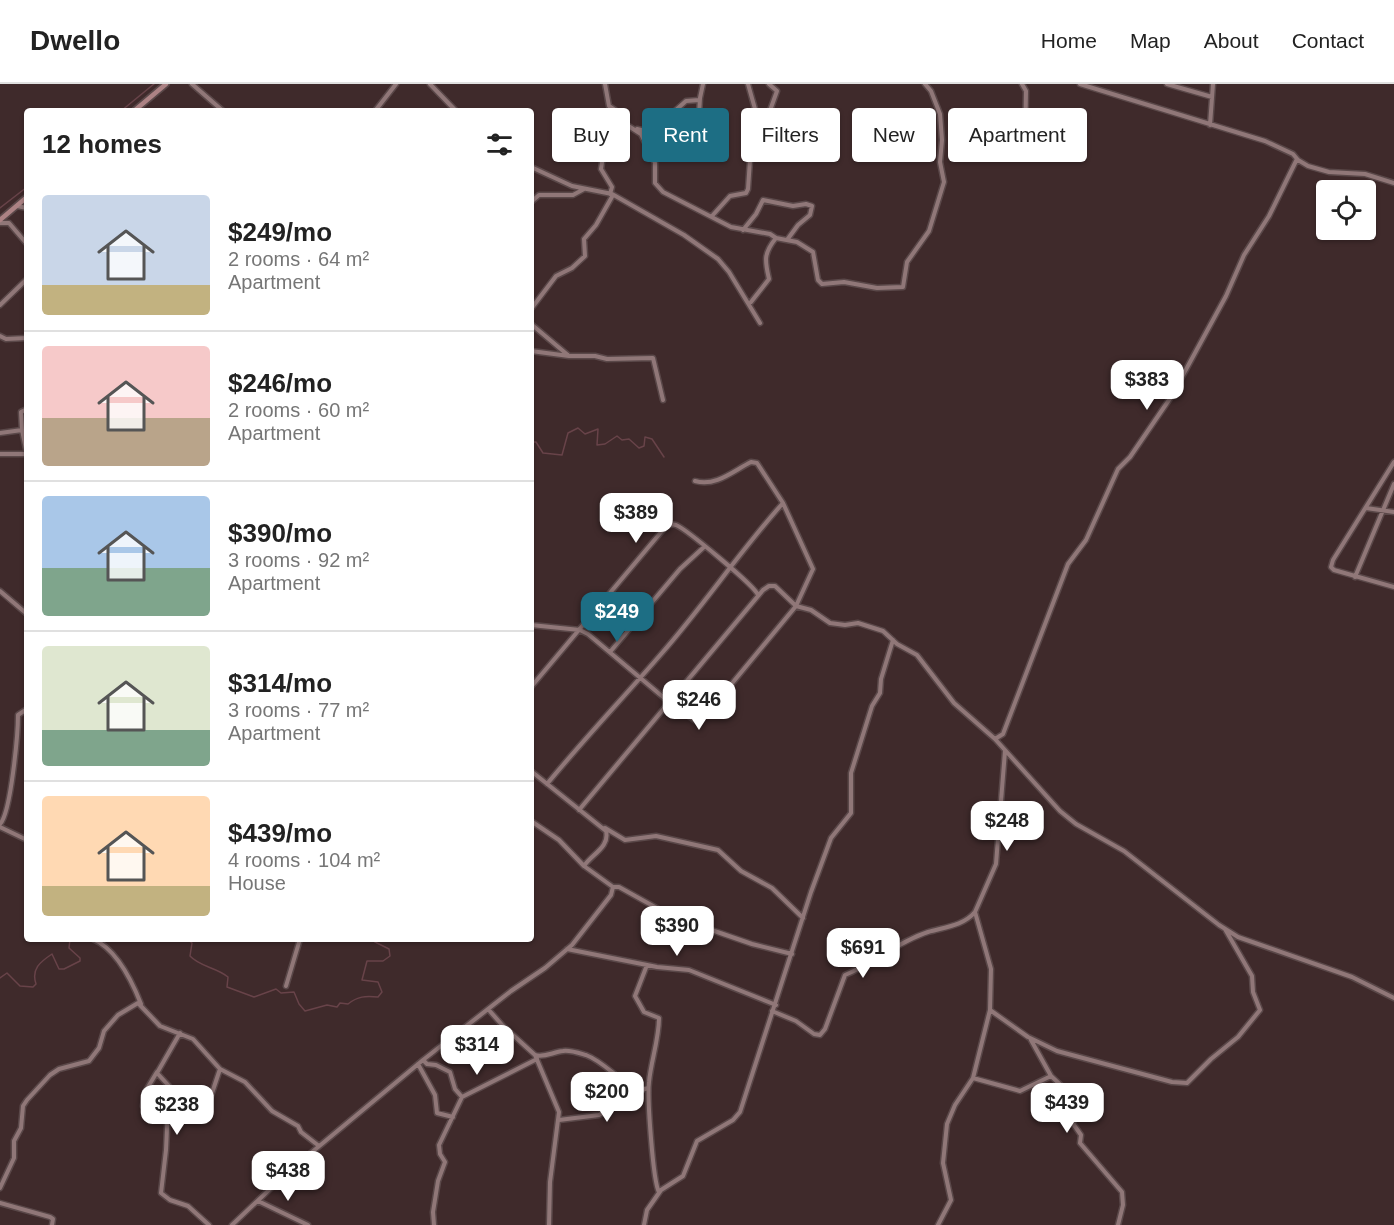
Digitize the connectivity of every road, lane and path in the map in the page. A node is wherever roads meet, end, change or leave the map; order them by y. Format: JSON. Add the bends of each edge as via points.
{"nodes":[{"id":1,"x":166,"y":84,"type":"edge"},
{"id":2,"x":192,"y":84,"type":"edge"},
{"id":3,"x":396,"y":84,"type":"edge"},
{"id":4,"x":430,"y":84,"type":"edge"},
{"id":5,"x":605,"y":84,"type":"edge"},
{"id":6,"x":703,"y":84,"type":"edge"},
{"id":7,"x":748,"y":84,"type":"edge"},
{"id":8,"x":769,"y":84,"type":"edge"},
{"id":9,"x":925,"y":84,"type":"edge"},
{"id":10,"x":1022,"y":84,"type":"edge"},
{"id":11,"x":1080,"y":84,"type":"edge"},
{"id":12,"x":1167,"y":84,"type":"edge"},
{"id":13,"x":1213,"y":84,"type":"edge"},
{"id":14,"x":1212,"y":97,"type":"junction"},
{"id":15,"x":699,"y":100,"type":"junction"},
{"id":16,"x":138,"y":108,"type":"edge"},
{"id":17,"x":220,"y":108,"type":"edge"},
{"id":18,"x":377,"y":108,"type":"edge"},
{"id":19,"x":453,"y":108,"type":"edge"},
{"id":20,"x":611,"y":108,"type":"edge"},
{"id":21,"x":678,"y":108,"type":"edge"},
{"id":22,"x":699,"y":108,"type":"edge"},
{"id":23,"x":756,"y":108,"type":"edge"},
{"id":24,"x":771,"y":108,"type":"edge"},
{"id":25,"x":1025,"y":108,"type":"edge"},
{"id":26,"x":1210,"y":125,"type":"junction"},
{"id":27,"x":630,"y":126,"type":"edge"},
{"id":28,"x":636,"y":129,"type":"junction"},
{"id":29,"x":642,"y":130,"type":"edge"},
{"id":30,"x":1296,"y":159,"type":"junction"},
{"id":31,"x":602,"y":162,"type":"edge"},
{"id":32,"x":750,"y":162,"type":"edge"},
{"id":33,"x":534,"y":168,"type":"edge"},
{"id":34,"x":1394,"y":183,"type":"edge"},
{"id":35,"x":585,"y":188,"type":"junction"},
{"id":36,"x":612,"y":194,"type":"junction"},
{"id":37,"x":24,"y":199,"type":"edge"},
{"id":38,"x":534,"y":199,"type":"edge"},
{"id":39,"x":16,"y":206,"type":"junction"},
{"id":40,"x":24,"y":207,"type":"edge"},
{"id":41,"x":712,"y":216,"type":"junction"},
{"id":42,"x":0,"y":222,"type":"edge"},
{"id":43,"x":743,"y":230,"type":"junction"},
{"id":44,"x":776,"y":238,"type":"junction"},
{"id":45,"x":24,"y":240,"type":"edge"},
{"id":46,"x":787,"y":240,"type":"junction"},
{"id":47,"x":24,"y":282,"type":"edge"},
{"id":48,"x":751,"y":302,"type":"dead end"},
{"id":49,"x":0,"y":305,"type":"edge"},
{"id":50,"x":534,"y":305,"type":"edge"},
{"id":51,"x":760,"y":323,"type":"dead end"},
{"id":52,"x":534,"y":327,"type":"edge"},
{"id":53,"x":0,"y":336,"type":"edge"},
{"id":54,"x":24,"y":338,"type":"edge"},
{"id":55,"x":534,"y":351,"type":"edge"},
{"id":56,"x":569,"y":356,"type":"junction"},
{"id":57,"x":663,"y":400,"type":"dead end"},
{"id":58,"x":24,"y":410,"type":"edge"},
{"id":59,"x":22,"y":430,"type":"junction"},
{"id":60,"x":0,"y":433,"type":"edge"},
{"id":61,"x":24,"y":440,"type":"edge"},
{"id":62,"x":0,"y":454,"type":"edge"},
{"id":63,"x":24,"y":455,"type":"edge"},
{"id":64,"x":1394,"y":462,"type":"edge"},
{"id":65,"x":695,"y":481,"type":"dead end"},
{"id":66,"x":1394,"y":484,"type":"edge"},
{"id":67,"x":783,"y":503,"type":"junction"},
{"id":68,"x":1366,"y":508,"type":"junction"},
{"id":69,"x":1382,"y":511,"type":"junction"},
{"id":70,"x":1394,"y":512,"type":"edge"},
{"id":71,"x":704,"y":547,"type":"junction"},
{"id":72,"x":730,"y":566,"type":"junction"},
{"id":73,"x":1355,"y":577,"type":"junction"},
{"id":74,"x":1394,"y":587,"type":"edge"},
{"id":75,"x":0,"y":591,"type":"edge"},
{"id":76,"x":758,"y":595,"type":"junction"},
{"id":77,"x":796,"y":606,"type":"junction"},
{"id":78,"x":24,"y":611,"type":"edge"},
{"id":79,"x":534,"y":626,"type":"edge"},
{"id":80,"x":580,"y":630,"type":"junction"},
{"id":81,"x":893,"y":640,"type":"junction"},
{"id":82,"x":610,"y":652,"type":"junction"},
{"id":83,"x":640,"y":678,"type":"junction"},
{"id":84,"x":534,"y":684,"type":"edge"},
{"id":85,"x":668,"y":703,"type":"junction"},
{"id":86,"x":24,"y":711,"type":"edge"},
{"id":87,"x":1002,"y":736,"type":"junction"},
{"id":88,"x":996,"y":739,"type":"junction"},
{"id":89,"x":1004,"y":749,"type":"junction"},
{"id":90,"x":534,"y":773,"type":"edge"},
{"id":91,"x":548,"y":784,"type":"junction"},
{"id":92,"x":579,"y":810,"type":"junction"},
{"id":93,"x":534,"y":822,"type":"edge"},
{"id":94,"x":0,"y":826,"type":"edge"},
{"id":95,"x":604,"y":828,"type":"junction"},
{"id":96,"x":24,"y":838,"type":"edge"},
{"id":97,"x":584,"y":866,"type":"junction"},
{"id":98,"x":613,"y":887,"type":"junction"},
{"id":99,"x":975,"y":912,"type":"junction"},
{"id":100,"x":970,"y":917,"type":"junction"},
{"id":101,"x":804,"y":919,"type":"junction"},
{"id":102,"x":977,"y":919,"type":"junction"},
{"id":103,"x":1224,"y":928,"type":"junction"},
{"id":104,"x":98,"y":942,"type":"edge"},
{"id":105,"x":299,"y":942,"type":"edge"},
{"id":106,"x":567,"y":949,"type":"junction"},
{"id":107,"x":792,"y":954,"type":"junction"},
{"id":108,"x":646,"y":965,"type":"junction"},
{"id":109,"x":286,"y":986,"type":"dead end"},
{"id":110,"x":1394,"y":998,"type":"edge"},
{"id":111,"x":141,"y":1004,"type":"junction"},
{"id":112,"x":776,"y":1005,"type":"junction"},
{"id":113,"x":488,"y":1010,"type":"junction"},
{"id":114,"x":990,"y":1010,"type":"junction"},
{"id":115,"x":772,"y":1011,"type":"junction"},
{"id":116,"x":180,"y":1033,"type":"junction"},
{"id":117,"x":1028,"y":1037,"type":"junction"},
{"id":118,"x":537,"y":1057,"type":"junction"},
{"id":119,"x":423,"y":1060,"type":"junction"},
{"id":120,"x":418,"y":1064,"type":"junction"},
{"id":121,"x":220,"y":1069,"type":"junction"},
{"id":122,"x":157,"y":1072,"type":"junction"},
{"id":123,"x":1051,"y":1076,"type":"junction"},
{"id":124,"x":973,"y":1078,"type":"junction"},
{"id":125,"x":648,"y":1087,"type":"junction"},
{"id":126,"x":642,"y":1090,"type":"junction"},
{"id":127,"x":462,"y":1097,"type":"junction"},
{"id":128,"x":167,"y":1113,"type":"junction"},
{"id":129,"x":453,"y":1117,"type":"junction"},
{"id":130,"x":559,"y":1120,"type":"junction"},
{"id":131,"x":318,"y":1146,"type":"junction"},
{"id":132,"x":0,"y":1188,"type":"edge"},
{"id":133,"x":659,"y":1192,"type":"junction"},
{"id":134,"x":258,"y":1201,"type":"junction"},
{"id":135,"x":0,"y":1203,"type":"edge"},
{"id":136,"x":52,"y":1225,"type":"edge"},
{"id":137,"x":209,"y":1225,"type":"edge"},
{"id":138,"x":232,"y":1225,"type":"edge"},
{"id":139,"x":308,"y":1225,"type":"edge"},
{"id":140,"x":434,"y":1225,"type":"edge"},
{"id":141,"x":549,"y":1225,"type":"edge"},
{"id":142,"x":644,"y":1225,"type":"edge"},
{"id":143,"x":938,"y":1225,"type":"edge"},
{"id":144,"x":1118,"y":1225,"type":"edge"}],
"edges":[{"from":1,"to":16,"type":"main road"},
{"from":2,"to":17,"type":"street"},
{"from":3,"to":18,"type":"street"},
{"from":4,"to":19,"type":"street"},
{"from":5,"to":20,"type":"street"},
{"from":6,"to":15,"type":"street"},
{"from":7,"to":23,"type":"street"},
{"from":8,"to":24,"type":"street","via":[[777,91]]},
{"from":9,"to":46,"type":"street","via":[[940,114],[944,182],[929,231],[907,262],[903,287],[822,284],[813,252]]},
{"from":10,"to":25,"type":"street"},
{"from":11,"to":26,"type":"street"},
{"from":12,"to":14,"type":"street"},
{"from":13,"to":14,"type":"street"},
{"from":14,"to":26,"type":"street"},
{"from":15,"to":21,"type":"street","via":[[686,101]]},
{"from":15,"to":22,"type":"street"},
{"from":26,"to":30,"type":"street","via":[[1265,141]]},
{"from":27,"to":28,"type":"street"},
{"from":28,"to":29,"type":"street"},
{"from":28,"to":41,"type":"street","via":[[655,164],[657,187],[677,201]]},
{"from":30,"to":34,"type":"street","via":[[1324,170],[1365,174]]},
{"from":30,"to":87,"type":"street","via":[[1171,397],[1118,469],[1086,540],[1068,564]]},
{"from":31,"to":36,"type":"street","via":[[601,169]]},
{"from":32,"to":41,"type":"street","via":[[746,193],[730,196]]},
{"from":33,"to":35,"type":"street"},
{"from":35,"to":36,"type":"street"},
{"from":35,"to":38,"type":"street","via":[[573,195],[539,195]]},
{"from":36,"to":50,"type":"street","via":[[600,219],[584,239],[585,256],[556,276]]},
{"from":36,"to":51,"type":"street","via":[[718,259]]},
{"from":37,"to":39,"type":"main road"},
{"from":39,"to":40,"type":"street"},
{"from":39,"to":42,"type":"main road"},
{"from":41,"to":43,"type":"street"},
{"from":42,"to":45,"type":"street","via":[[9,223]]},
{"from":43,"to":44,"type":"street"},
{"from":43,"to":46,"type":"street","via":[[763,200],[812,206],[810,215]]},
{"from":44,"to":46,"type":"street"},
{"from":44,"to":48,"type":"street","via":[[764,263],[769,279]]},
{"from":47,"to":49,"type":"street"},
{"from":52,"to":56,"type":"street"},
{"from":53,"to":54,"type":"street"},
{"from":55,"to":56,"type":"street"},
{"from":56,"to":57,"type":"street","via":[[653,358]]},
{"from":58,"to":59,"type":"street"},
{"from":59,"to":60,"type":"street"},
{"from":59,"to":61,"type":"street"},
{"from":62,"to":63,"type":"street"},
{"from":64,"to":68,"type":"street"},
{"from":65,"to":67,"type":"street","via":[[715,482],[756,462]]},
{"from":66,"to":69,"type":"street"},
{"from":67,"to":72,"type":"street"},
{"from":67,"to":77,"type":"street","via":[[813,566]]},
{"from":68,"to":69,"type":"street"},
{"from":68,"to":73,"type":"street","via":[[1331,563],[1334,570]]},
{"from":69,"to":70,"type":"street"},
{"from":69,"to":73,"type":"street"},
{"from":71,"to":72,"type":"street"},
{"from":71,"to":80,"type":"street","via":[[677,526],[667,525]]},
{"from":71,"to":82,"type":"street","via":[[680,569]]},
{"from":72,"to":76,"type":"street"},
{"from":72,"to":83,"type":"street"},
{"from":73,"to":74,"type":"street"},
{"from":75,"to":78,"type":"street"},
{"from":76,"to":77,"type":"street","via":[[766,587],[776,586]]},
{"from":76,"to":85,"type":"street"},
{"from":77,"to":81,"type":"street","via":[[811,610],[832,624],[863,624]]},
{"from":77,"to":85,"type":"street","via":[[702,719],[691,719]]},
{"from":79,"to":80,"type":"street"},
{"from":80,"to":82,"type":"street"},
{"from":80,"to":84,"type":"street"},
{"from":81,"to":88,"type":"street","via":[[924,660],[954,703]]},
{"from":81,"to":101,"type":"street","via":[[880,693],[872,706],[851,773],[851,813],[831,838]]},
{"from":82,"to":83,"type":"street"},
{"from":83,"to":85,"type":"street"},
{"from":83,"to":91,"type":"street"},
{"from":85,"to":92,"type":"street"},
{"from":86,"to":94,"type":"street","via":[[18,715],[6,811]]},
{"from":87,"to":88,"type":"street"},
{"from":87,"to":89,"type":"street"},
{"from":88,"to":89,"type":"street"},
{"from":89,"to":99,"type":"street","via":[[996,864]]},
{"from":89,"to":103,"type":"street","via":[[1068,818],[1124,850]]},
{"from":90,"to":91,"type":"street"},
{"from":91,"to":92,"type":"street"},
{"from":92,"to":95,"type":"street"},
{"from":93,"to":97,"type":"street","via":[[565,845]]},
{"from":94,"to":96,"type":"street"},
{"from":95,"to":97,"type":"street","via":[[606,840]]},
{"from":95,"to":101,"type":"street","via":[[625,840],[656,837],[718,850],[741,871],[772,888]]},
{"from":97,"to":98,"type":"street"},
{"from":98,"to":106,"type":"street","via":[[589,925]]},
{"from":98,"to":107,"type":"street","via":[[685,921]]},
{"from":99,"to":100,"type":"street"},
{"from":99,"to":102,"type":"street"},
{"from":100,"to":102,"type":"street"},
{"from":100,"to":115,"type":"street","via":[[951,927],[907,939],[845,975],[820,1035]]},
{"from":101,"to":107,"type":"street"},
{"from":102,"to":114,"type":"street","via":[[991,969]]},
{"from":103,"to":110,"type":"street","via":[[1352,977]]},
{"from":103,"to":117,"type":"street","via":[[1252,976],[1260,1010],[1238,1037],[1187,1083],[1057,1051]]},
{"from":104,"to":111,"type":"street","via":[[120,965]]},
{"from":105,"to":109,"type":"street"},
{"from":106,"to":108,"type":"street"},
{"from":106,"to":113,"type":"street"},
{"from":107,"to":112,"type":"street"},
{"from":108,"to":112,"type":"street","via":[[689,970]]},
{"from":108,"to":125,"type":"street","via":[[635,996],[644,1011],[659,1018]]},
{"from":111,"to":116,"type":"street","via":[[160,1026]]},
{"from":111,"to":132,"type":"street","via":[[118,1015],[103,1033],[99,1048],[89,1061],[59,1069],[27,1100],[14,1141],[14,1158]]},
{"from":112,"to":115,"type":"street"},
{"from":113,"to":118,"type":"street"},
{"from":113,"to":119,"type":"street"},
{"from":114,"to":117,"type":"street"},
{"from":114,"to":124,"type":"street"},
{"from":115,"to":133,"type":"street","via":[[740,1112],[697,1141],[683,1176]]},
{"from":116,"to":121,"type":"street","via":[[193,1039]]},
{"from":116,"to":122,"type":"street"},
{"from":117,"to":123,"type":"street"},
{"from":118,"to":126,"type":"street","via":[[568,1051],[586,1055]]},
{"from":118,"to":127,"type":"street"},
{"from":118,"to":130,"type":"street","via":[[556,1100]]},
{"from":119,"to":120,"type":"street"},
{"from":119,"to":127,"type":"street","via":[[450,1072]]},
{"from":120,"to":129,"type":"street","via":[[435,1095],[437,1113]]},
{"from":120,"to":131,"type":"street"},
{"from":121,"to":128,"type":"street","via":[[205,1110]]},
{"from":121,"to":131,"type":"street","via":[[244,1083],[272,1111],[298,1126]]},
{"from":122,"to":128,"type":"street","via":[[169,1086]]},
{"from":122,"to":128,"type":"street","via":[[145,1092],[143,1106],[155,1106]]},
{"from":123,"to":124,"type":"street","via":[[1020,1091]]},
{"from":123,"to":144,"type":"street","via":[[1065,1089],[1074,1125],[1081,1135],[1080,1143],[1122,1192]]},
{"from":124,"to":143,"type":"street","via":[[947,1124],[942,1157],[951,1200]]},
{"from":125,"to":126,"type":"street"},
{"from":125,"to":133,"type":"street","via":[[652,1162]]},
{"from":126,"to":130,"type":"street","via":[[599,1115]]},
{"from":127,"to":129,"type":"street"},
{"from":128,"to":137,"type":"street","via":[[161,1193],[188,1206]]},
{"from":129,"to":140,"type":"street","via":[[438,1149],[445,1162],[437,1186]]},
{"from":130,"to":141,"type":"street","via":[[550,1182]]},
{"from":131,"to":134,"type":"street"},
{"from":133,"to":142,"type":"street","via":[[647,1210]]},
{"from":134,"to":138,"type":"street"},
{"from":134,"to":139,"type":"street"},
{"from":135,"to":136,"type":"street","via":[[50,1216]]}]}
